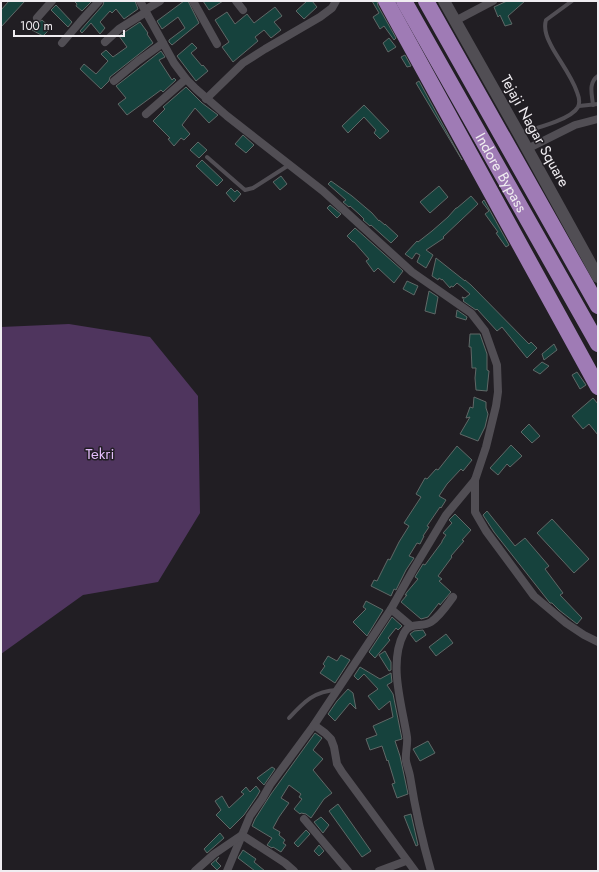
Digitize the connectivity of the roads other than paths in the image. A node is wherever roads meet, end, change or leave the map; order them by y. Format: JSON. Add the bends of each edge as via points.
{"nodes":[{"id":1,"x":52,"y":1,"type":"edge"},
{"id":2,"x":99,"y":1,"type":"edge"},
{"id":3,"x":140,"y":1,"type":"edge"},
{"id":4,"x":160,"y":1,"type":"edge"},
{"id":5,"x":193,"y":1,"type":"edge"},
{"id":6,"x":236,"y":1,"type":"edge"},
{"id":7,"x":336,"y":1,"type":"edge"},
{"id":8,"x":386,"y":1,"type":"edge"},
{"id":9,"x":404,"y":1,"type":"edge"},
{"id":10,"x":426,"y":1,"type":"edge"},
{"id":11,"x":444,"y":1,"type":"edge"},
{"id":12,"x":493,"y":1,"type":"edge"},
{"id":13,"x":572,"y":1,"type":"edge"},
{"id":14,"x":243,"y":10,"type":"dead end"},
{"id":15,"x":145,"y":11,"type":"junction"},
{"id":16,"x":37,"y":18,"type":"dead end"},
{"id":17,"x":455,"y":21,"type":"junction"},
{"id":18,"x":105,"y":42,"type":"dead end"},
{"id":19,"x":62,"y":43,"type":"dead end"},
{"id":20,"x":163,"y":43,"type":"junction"},
{"id":21,"x":217,"y":44,"type":"dead end"},
{"id":22,"x":598,"y":76,"type":"edge"},
{"id":23,"x":186,"y":79,"type":"junction"},
{"id":24,"x":114,"y":81,"type":"dead end"},
{"id":25,"x":206,"y":99,"type":"junction"},
{"id":26,"x":596,"y":104,"type":"edge"},
{"id":27,"x":579,"y":106,"type":"junction"},
{"id":28,"x":146,"y":114,"type":"dead end"},
{"id":29,"x":598,"y":119,"type":"edge"},
{"id":30,"x":519,"y":134,"type":"junction"},
{"id":31,"x":527,"y":149,"type":"junction"},
{"id":32,"x":207,"y":157,"type":"dead end"},
{"id":33,"x":290,"y":164,"type":"junction"},
{"id":34,"x":596,"y":270,"type":"edge"},
{"id":35,"x":598,"y":306,"type":"edge"},
{"id":36,"x":598,"y":344,"type":"edge"},
{"id":37,"x":598,"y":387,"type":"edge"},
{"id":38,"x":475,"y":480,"type":"junction"},
{"id":39,"x":453,"y":597,"type":"dead end"},
{"id":40,"x":391,"y":609,"type":"junction"},
{"id":41,"x":411,"y":626,"type":"junction"},
{"id":42,"x":598,"y":642,"type":"edge"},
{"id":43,"x":337,"y":690,"type":"junction"},
{"id":44,"x":289,"y":718,"type":"dead end"},
{"id":45,"x":314,"y":725,"type":"junction"},
{"id":46,"x":304,"y":819,"type":"dead end"},
{"id":47,"x":242,"y":835,"type":"junction"},
{"id":48,"x":406,"y":860,"type":"junction"},
{"id":49,"x":196,"y":871,"type":"edge"},
{"id":50,"x":227,"y":871,"type":"edge"},
{"id":51,"x":294,"y":871,"type":"edge"},
{"id":52,"x":348,"y":871,"type":"edge"},
{"id":53,"x":378,"y":871,"type":"edge"},
{"id":54,"x":415,"y":871,"type":"edge"},
{"id":55,"x":431,"y":871,"type":"edge"}],
"edges":[{"from":1,"to":16,"type":"street"},
{"from":2,"to":19,"type":"street"},
{"from":3,"to":15,"type":"street"},
{"from":4,"to":15,"type":"street"},
{"from":5,"to":21,"type":"street"},
{"from":6,"to":14,"type":"street"},
{"from":7,"to":25,"type":"street","via":[[332,8],[320,17],[243,63]]},
{"from":8,"to":37,"type":"highway"},
{"from":9,"to":36,"type":"highway","name":"Indore Bypass"},
{"from":10,"to":35,"type":"highway","name":"Indore Bypass"},
{"from":11,"to":17,"type":"street","name":"Tejaji Nagar Square"},
{"from":12,"to":17,"type":"street"},
{"from":13,"to":27,"type":"lane","via":[[546,20],[544,25],[550,44],[577,92]]},
{"from":15,"to":18,"type":"street"},
{"from":15,"to":20,"type":"street"},
{"from":17,"to":30,"type":"street","name":"Tejaji Nagar Square"},
{"from":20,"to":23,"type":"street"},
{"from":20,"to":24,"type":"street"},
{"from":22,"to":26,"type":"lane","via":[[592,83]]},
{"from":23,"to":25,"type":"street"},
{"from":23,"to":28,"type":"street"},
{"from":25,"to":33,"type":"street"},
{"from":26,"to":27,"type":"lane"},
{"from":27,"to":30,"type":"lane","via":[[570,115]]},
{"from":29,"to":31,"type":"street","via":[[575,125]]},
{"from":30,"to":31,"type":"street","name":"Tejaji Nagar Square"},
{"from":31,"to":34,"type":"street","name":"Tejaji Nagar Square"},
{"from":32,"to":33,"type":"lane","via":[[245,190],[253,188]]},
{"from":33,"to":38,"type":"street","via":[[412,272],[471,313],[485,331],[497,365],[498,392],[486,446]]},
{"from":38,"to":40,"type":"street","via":[[446,516]]},
{"from":38,"to":42,"type":"street","via":[[475,512],[534,596],[566,623]]},
{"from":39,"to":41,"type":"street","via":[[431,622]]},
{"from":40,"to":41,"type":"street"},
{"from":40,"to":43,"type":"street"},
{"from":41,"to":55,"type":"street","via":[[405,630],[400,642],[397,660],[398,681],[407,737],[406,762]]},
{"from":43,"to":44,"type":"lane","via":[[325,690],[315,695]]},
{"from":43,"to":45,"type":"street"},
{"from":45,"to":47,"type":"street","via":[[270,785],[250,816]]},
{"from":45,"to":48,"type":"street","via":[[331,739],[339,768]]},
{"from":46,"to":52,"type":"street"},
{"from":47,"to":49,"type":"street","via":[[214,854]]},
{"from":47,"to":50,"type":"street"},
{"from":47,"to":51,"type":"street"},
{"from":48,"to":53,"type":"street"},
{"from":48,"to":54,"type":"street"}]}
